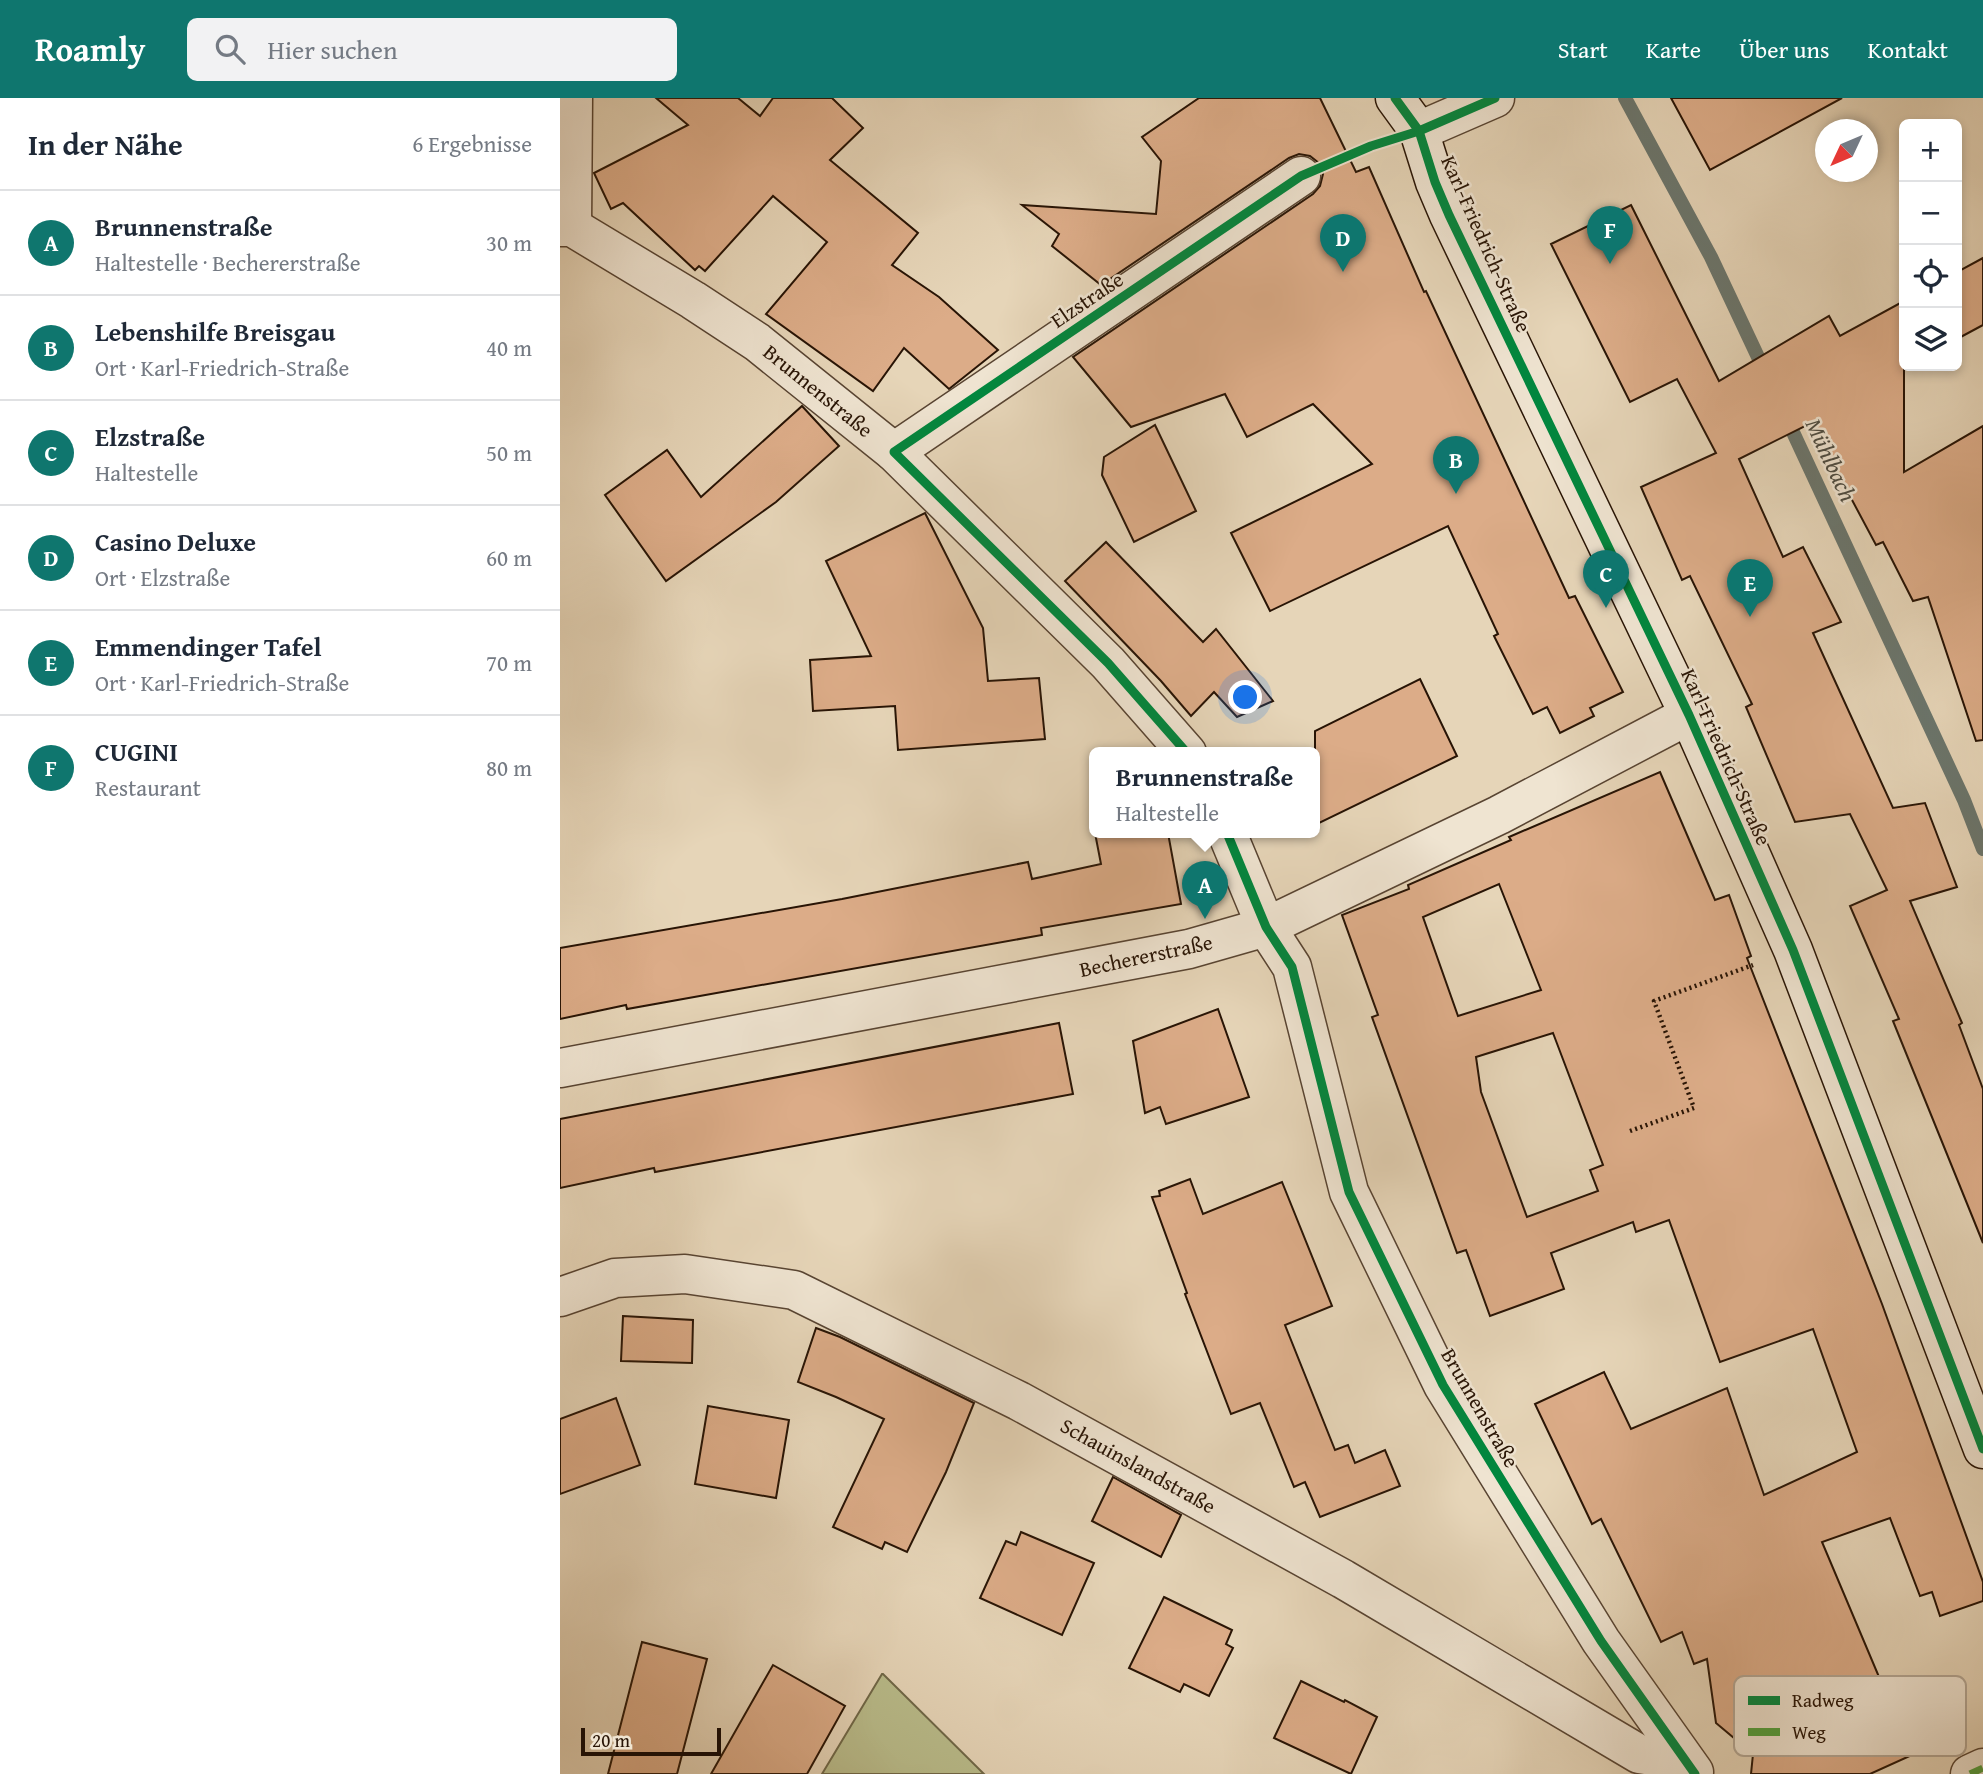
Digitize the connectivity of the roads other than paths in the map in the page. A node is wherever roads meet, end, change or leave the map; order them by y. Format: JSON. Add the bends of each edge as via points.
{"nodes":[{"id":1,"x":573,"y":98,"type":"edge"},
{"id":2,"x":1395,"y":98,"type":"edge"},
{"id":3,"x":1495,"y":98,"type":"edge"},
{"id":4,"x":1419,"y":131,"type":"junction"},
{"id":5,"x":1301,"y":176,"type":"dead end"},
{"id":6,"x":566,"y":226,"type":"edge"},
{"id":7,"x":894,"y":452,"type":"junction"},
{"id":8,"x":1689,"y":715,"type":"junction"},
{"id":9,"x":1182,"y":747,"type":"edge"},
{"id":10,"x":1229,"y":838,"type":"edge"},
{"id":11,"x":1266,"y":927,"type":"junction"},
{"id":12,"x":560,"y":1068,"type":"edge"},
{"id":13,"x":560,"y":1297,"type":"edge"},
{"id":14,"x":1983,"y":1449,"type":"edge"},
{"id":15,"x":1690,"y":1767,"type":"edge"},
{"id":16,"x":1983,"y":1768,"type":"edge"},
{"id":17,"x":1970,"y":1774,"type":"edge"}],
"edges":[{"from":1,"to":6,"type":"street"},
{"from":2,"to":4,"type":"street","name":"Karl-Friedrich-Straße"},
{"from":3,"to":4,"type":"street"},
{"from":4,"to":8,"type":"street","name":"Karl-Friedrich-Straße","via":[[1449,215]]},
{"from":5,"to":7,"type":"street","name":"Elzstraße"},
{"from":6,"to":7,"type":"street","name":"Brunnenstraße","via":[[757,342]]},
{"from":7,"to":9,"type":"street","name":"Brunnenstraße","via":[[1108,663]]},
{"from":8,"to":11,"type":"street","name":"Bechererstraße","via":[[1499,815]]},
{"from":8,"to":14,"type":"street","name":"Karl-Friedrich-Straße","via":[[1793,950]]},
{"from":10,"to":11,"type":"street","name":"Brunnenstraße"},
{"from":11,"to":12,"type":"street","name":"Bechererstraße","via":[[1189,949]]},
{"from":11,"to":15,"type":"street","name":"Brunnenstraße","via":[[1292,967],[1349,1192],[1443,1385],[1601,1641]]},
{"from":13,"to":15,"type":"street","name":"Schauinslandstraße","via":[[615,1279],[685,1274],[794,1290],[1043,1414],[1343,1579],[1639,1754]]},
{"from":16,"to":17,"type":"street"}]}
